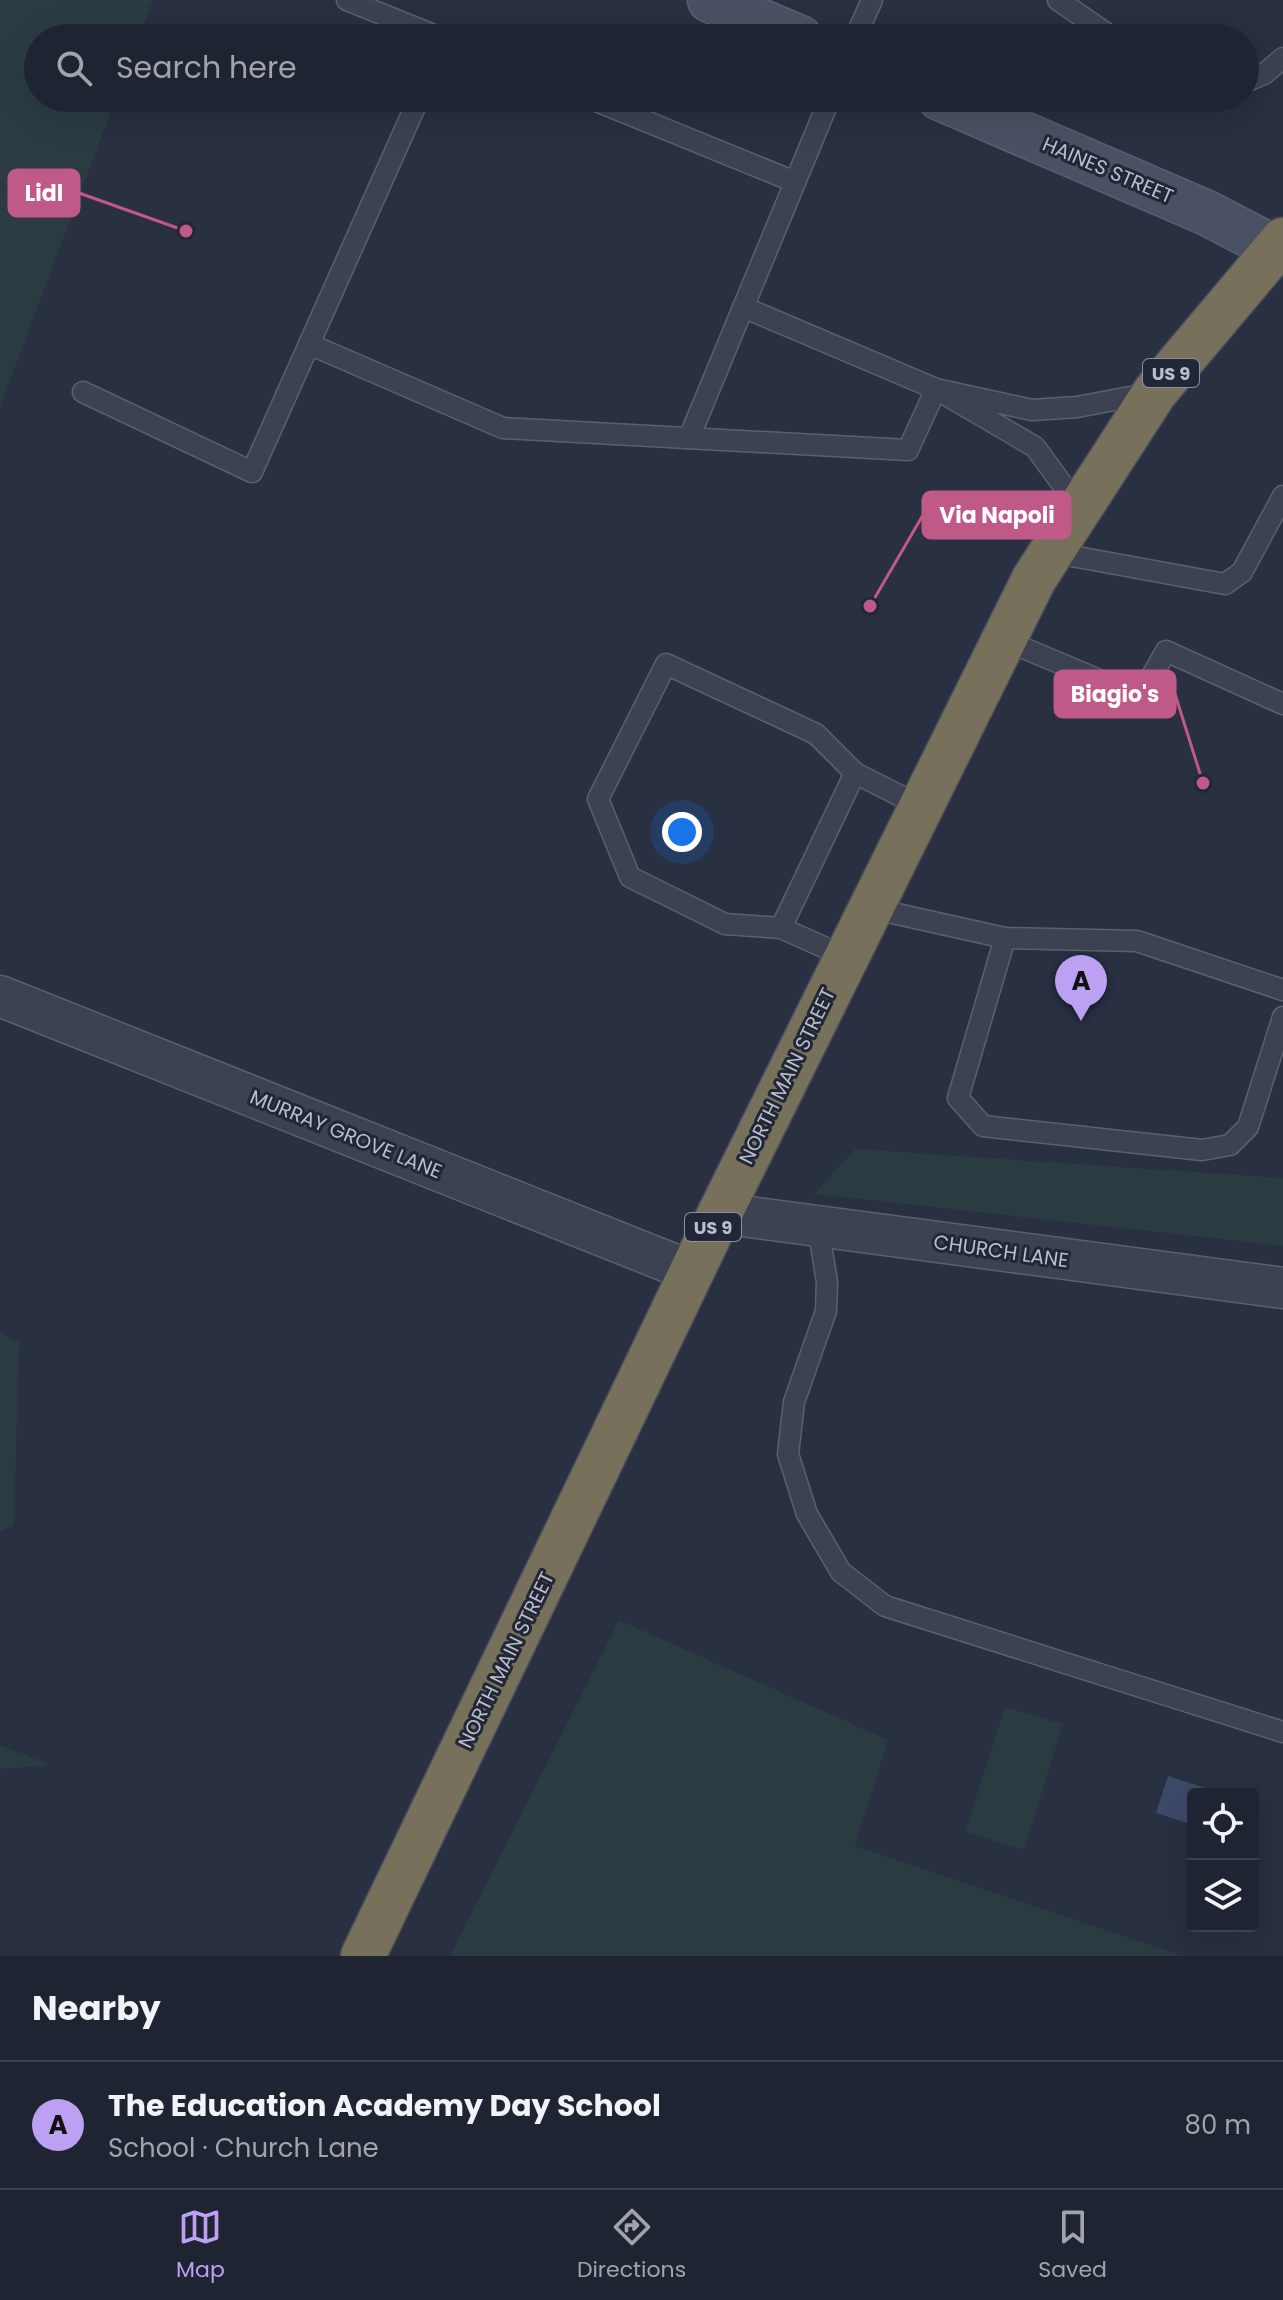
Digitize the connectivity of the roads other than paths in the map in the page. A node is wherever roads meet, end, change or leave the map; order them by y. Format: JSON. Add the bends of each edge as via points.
{"nodes":[{"id":1,"x":347,"y":0,"type":"edge"},
{"id":2,"x":710,"y":0,"type":"edge"},
{"id":3,"x":872,"y":0,"type":"edge"},
{"id":4,"x":1058,"y":0,"type":"edge"},
{"id":5,"x":406,"y":24,"type":"edge"},
{"id":6,"x":767,"y":24,"type":"edge"},
{"id":7,"x":861,"y":24,"type":"edge"},
{"id":8,"x":1093,"y":24,"type":"edge"},
{"id":9,"x":1283,"y":58,"type":"edge"},
{"id":10,"x":1259,"y":76,"type":"edge"},
{"id":11,"x":413,"y":112,"type":"edge"},
{"id":12,"x":623,"y":112,"type":"edge"},
{"id":13,"x":824,"y":112,"type":"edge"},
{"id":14,"x":973,"y":112,"type":"edge"},
{"id":15,"x":795,"y":182,"type":"junction"},
{"id":16,"x":1280,"y":246,"type":"edge"},
{"id":17,"x":743,"y":307,"type":"junction"},
{"id":18,"x":309,"y":344,"type":"junction"},
{"id":19,"x":936,"y":389,"type":"junction"},
{"id":20,"x":83,"y":392,"type":"dead end"},
{"id":21,"x":1155,"y":392,"type":"junction"},
{"id":22,"x":689,"y":438,"type":"junction"},
{"id":23,"x":1283,"y":496,"type":"edge"},
{"id":24,"x":1078,"y":506,"type":"junction"},
{"id":25,"x":1050,"y":552,"type":"junction"},
{"id":26,"x":1002,"y":639,"type":"junction"},
{"id":27,"x":1283,"y":704,"type":"edge"},
{"id":28,"x":855,"y":773,"type":"junction"},
{"id":29,"x":920,"y":806,"type":"junction"},
{"id":30,"x":870,"y":908,"type":"junction"},
{"id":31,"x":781,"y":928,"type":"junction"},
{"id":32,"x":1005,"y":938,"type":"junction"},
{"id":33,"x":846,"y":957,"type":"junction"},
{"id":34,"x":1283,"y":990,"type":"edge"},
{"id":35,"x":0,"y":996,"type":"edge"},
{"id":36,"x":1283,"y":1017,"type":"edge"},
{"id":37,"x":720,"y":1213,"type":"junction"},
{"id":38,"x":818,"y":1226,"type":"junction"},
{"id":39,"x":693,"y":1272,"type":"junction"},
{"id":40,"x":1283,"y":1288,"type":"edge"},
{"id":41,"x":1283,"y":1732,"type":"edge"},
{"id":42,"x":363,"y":1956,"type":"edge"}],
"edges":[{"from":1,"to":5,"type":"lane"},
{"from":2,"to":6,"type":"street"},
{"from":3,"to":7,"type":"lane"},
{"from":4,"to":8,"type":"lane"},
{"from":9,"to":10,"type":"lane"},
{"from":11,"to":18,"type":"lane"},
{"from":12,"to":15,"type":"lane"},
{"from":13,"to":15,"type":"lane"},
{"from":14,"to":16,"type":"street","name":"HAINES STREET"},
{"from":15,"to":17,"type":"lane"},
{"from":16,"to":21,"type":"highway","name":"NORTH MAIN STREET","number":"US 9"},
{"from":17,"to":19,"type":"lane"},
{"from":17,"to":22,"type":"lane"},
{"from":18,"to":20,"type":"lane","via":[[252,472]]},
{"from":18,"to":22,"type":"lane","via":[[503,428]]},
{"from":19,"to":21,"type":"lane","via":[[1032,410]]},
{"from":19,"to":22,"type":"lane","via":[[908,450]]},
{"from":19,"to":24,"type":"lane","via":[[1035,447]]},
{"from":21,"to":24,"type":"highway","name":"NORTH MAIN STREET","number":"US 9"},
{"from":23,"to":25,"type":"lane","via":[[1242,572],[1225,584]]},
{"from":24,"to":25,"type":"highway","name":"NORTH MAIN STREET","number":"US 9"},
{"from":25,"to":26,"type":"highway","name":"NORTH MAIN STREET","number":"US 9"},
{"from":26,"to":27,"type":"lane","via":[[1140,697],[1166,651]]},
{"from":26,"to":29,"type":"highway","name":"NORTH MAIN STREET","number":"US 9"},
{"from":28,"to":29,"type":"lane"},
{"from":28,"to":31,"type":"lane"},
{"from":28,"to":31,"type":"lane","via":[[816,734],[666,664],[598,799],[630,877],[725,924]]},
{"from":29,"to":30,"type":"highway","name":"NORTH MAIN STREET","number":"US 9"},
{"from":30,"to":32,"type":"lane"},
{"from":30,"to":33,"type":"highway","name":"NORTH MAIN STREET","number":"US 9"},
{"from":31,"to":33,"type":"lane"},
{"from":32,"to":34,"type":"lane","via":[[1137,941]]},
{"from":32,"to":36,"type":"lane","via":[[958,1098],[983,1126],[1202,1150],[1230,1145],[1248,1127]]},
{"from":33,"to":37,"type":"highway","name":"NORTH MAIN STREET","number":"US 9"},
{"from":35,"to":39,"type":"street","name":"MURRAY GROVE LANE"},
{"from":37,"to":38,"type":"street","name":"CHURCH LANE"},
{"from":37,"to":39,"type":"highway","name":"NORTH MAIN STREET","number":"US 9"},
{"from":38,"to":40,"type":"street","name":"CHURCH LANE"},
{"from":38,"to":41,"type":"lane","via":[[826,1311],[794,1402],[788,1454],[807,1514],[841,1572],[885,1606]]},
{"from":39,"to":42,"type":"highway","name":"NORTH MAIN STREET","number":"US 9"}]}
